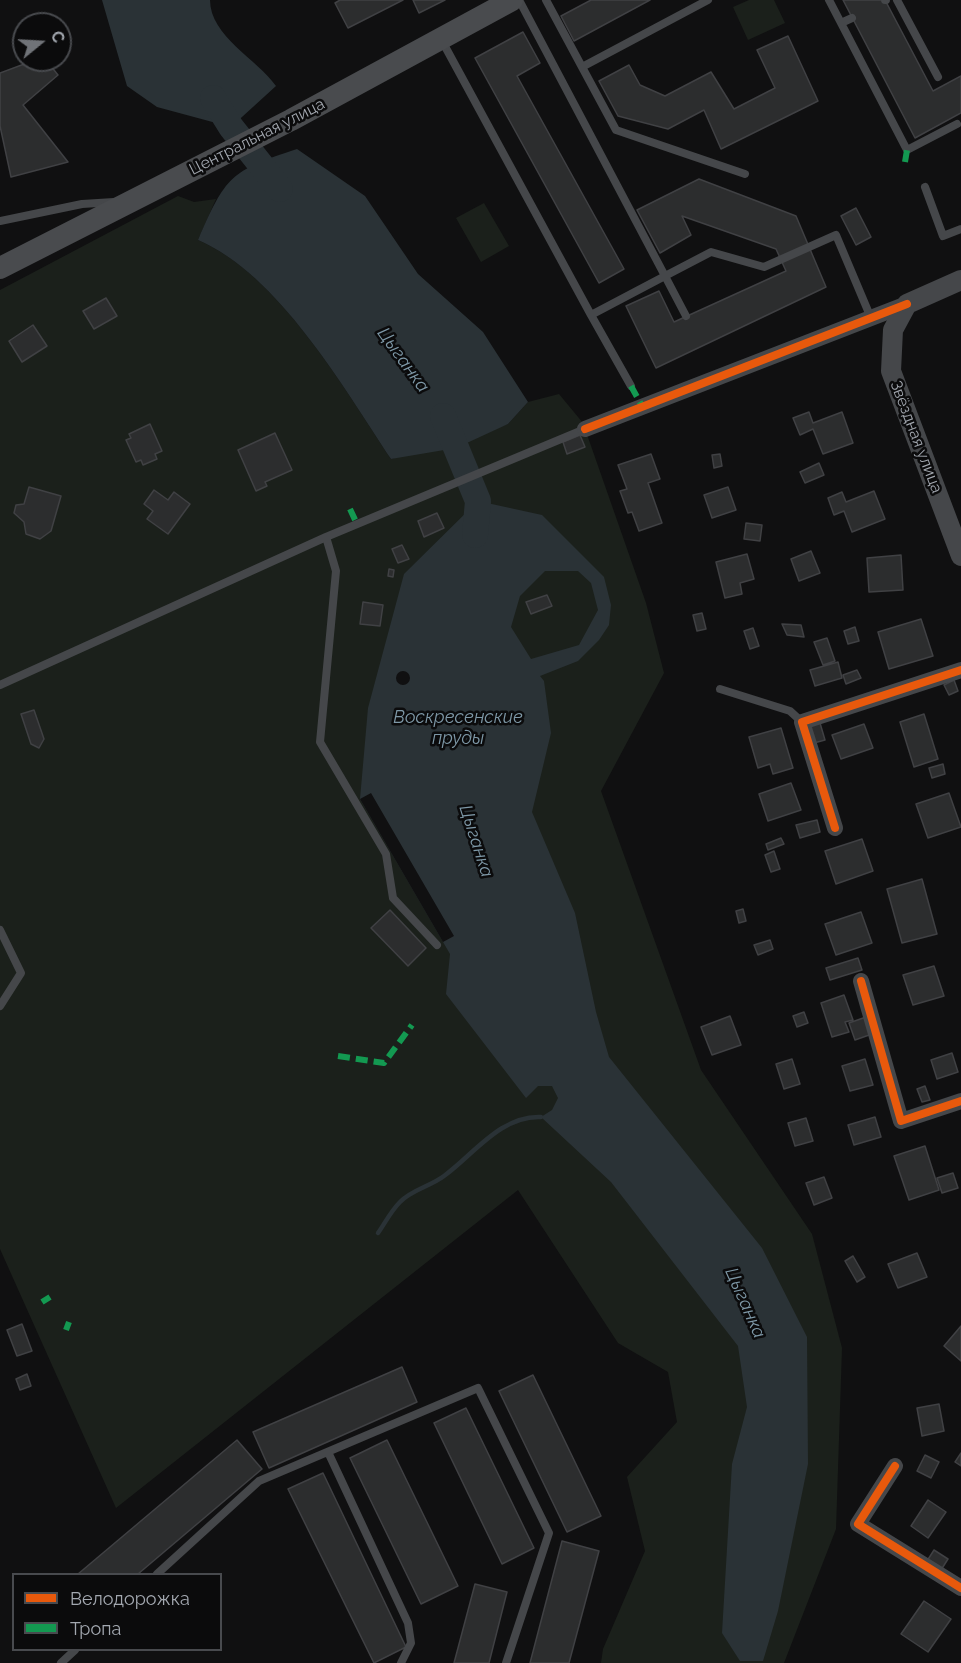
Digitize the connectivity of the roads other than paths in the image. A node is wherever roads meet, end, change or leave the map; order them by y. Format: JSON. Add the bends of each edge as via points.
{"nodes":[{"id":1,"x":512,"y":0,"type":"edge"},
{"id":2,"x":519,"y":0,"type":"edge"},
{"id":3,"x":546,"y":0,"type":"edge"},
{"id":4,"x":708,"y":0,"type":"edge"},
{"id":5,"x":829,"y":0,"type":"edge"},
{"id":6,"x":897,"y":0,"type":"edge"},
{"id":7,"x":852,"y":18,"type":"dead end"},
{"id":8,"x":841,"y":23,"type":"junction"},
{"id":9,"x":440,"y":39,"type":"junction"},
{"id":10,"x":582,"y":67,"type":"junction"},
{"id":11,"x":938,"y":77,"type":"dead end"},
{"id":12,"x":957,"y":124,"type":"dead end"},
{"id":13,"x":745,"y":174,"type":"dead end"},
{"id":14,"x":925,"y":187,"type":"dead end"},
{"id":15,"x":132,"y":201,"type":"junction"},
{"id":16,"x":0,"y":221,"type":"edge"},
{"id":17,"x":961,"y":229,"type":"edge"},
{"id":18,"x":0,"y":268,"type":"edge"},
{"id":19,"x":665,"y":276,"type":"junction"},
{"id":20,"x":961,"y":280,"type":"edge"},
{"id":21,"x":907,"y":304,"type":"junction"},
{"id":22,"x":591,"y":315,"type":"junction"},
{"id":23,"x":686,"y":316,"type":"dead end"},
{"id":24,"x":871,"y":318,"type":"junction"},
{"id":25,"x":631,"y":386,"type":"dead end"},
{"id":26,"x":585,"y":429,"type":"joint"},
{"id":27,"x":326,"y":537,"type":"junction"},
{"id":28,"x":961,"y":556,"type":"edge"},
{"id":29,"x":961,"y":670,"type":"edge"},
{"id":30,"x":0,"y":685,"type":"edge"},
{"id":31,"x":720,"y":689,"type":"dead end"},
{"id":32,"x":802,"y":722,"type":"junction"},
{"id":33,"x":835,"y":828,"type":"dead end"},
{"id":34,"x":0,"y":930,"type":"edge"},
{"id":35,"x":437,"y":945,"type":"dead end"},
{"id":36,"x":861,"y":981,"type":"dead end"},
{"id":37,"x":0,"y":1006,"type":"edge"},
{"id":38,"x":961,"y":1101,"type":"edge"},
{"id":39,"x":328,"y":1452,"type":"junction"},
{"id":40,"x":895,"y":1466,"type":"dead end"},
{"id":41,"x":159,"y":1573,"type":"edge"},
{"id":42,"x":961,"y":1587,"type":"edge"},
{"id":43,"x":74,"y":1651,"type":"edge"},
{"id":44,"x":61,"y":1663,"type":"edge"},
{"id":45,"x":401,"y":1663,"type":"edge"},
{"id":46,"x":506,"y":1663,"type":"edge"}],
"edges":[{"from":1,"to":9,"type":"main road","name":"Центральная улица"},
{"from":2,"to":19,"type":"lane"},
{"from":3,"to":10,"type":"lane"},
{"from":4,"to":10,"type":"lane"},
{"from":5,"to":8,"type":"lane"},
{"from":6,"to":11,"type":"lane"},
{"from":7,"to":8,"type":"lane"},
{"from":8,"to":12,"type":"lane","via":[[907,150]]},
{"from":9,"to":15,"type":"main road","name":"Центральная улица"},
{"from":9,"to":22,"type":"lane"},
{"from":10,"to":13,"type":"lane","via":[[616,130]]},
{"from":14,"to":17,"type":"lane","via":[[943,236]]},
{"from":15,"to":16,"type":"lane","via":[[82,204]]},
{"from":15,"to":18,"type":"main road","name":"Центральная улица"},
{"from":19,"to":22,"type":"lane"},
{"from":19,"to":23,"type":"lane"},
{"from":19,"to":24,"type":"lane","via":[[711,252],[764,267],[836,235]]},
{"from":20,"to":21,"type":"street"},
{"from":21,"to":24,"type":"street"},
{"from":21,"to":28,"type":"street","name":"Звёздная улица","via":[[893,330],[891,371]]},
{"from":22,"to":25,"type":"lane"},
{"from":24,"to":26,"type":"street"},
{"from":26,"to":27,"type":"lane"},
{"from":27,"to":30,"type":"lane"},
{"from":27,"to":35,"type":"lane","via":[[336,571],[320,742],[386,854],[393,898]]},
{"from":29,"to":32,"type":"street"},
{"from":31,"to":32,"type":"lane","via":[[790,711]]},
{"from":32,"to":33,"type":"street"},
{"from":34,"to":37,"type":"lane","via":[[21,973]]},
{"from":36,"to":38,"type":"street","via":[[901,1121]]},
{"from":39,"to":41,"type":"lane","via":[[259,1481]]},
{"from":39,"to":45,"type":"lane","via":[[408,1623],[411,1643]]},
{"from":39,"to":46,"type":"lane","via":[[478,1388],[549,1533]]},
{"from":40,"to":42,"type":"street","via":[[858,1524]]},
{"from":43,"to":44,"type":"lane"}]}
